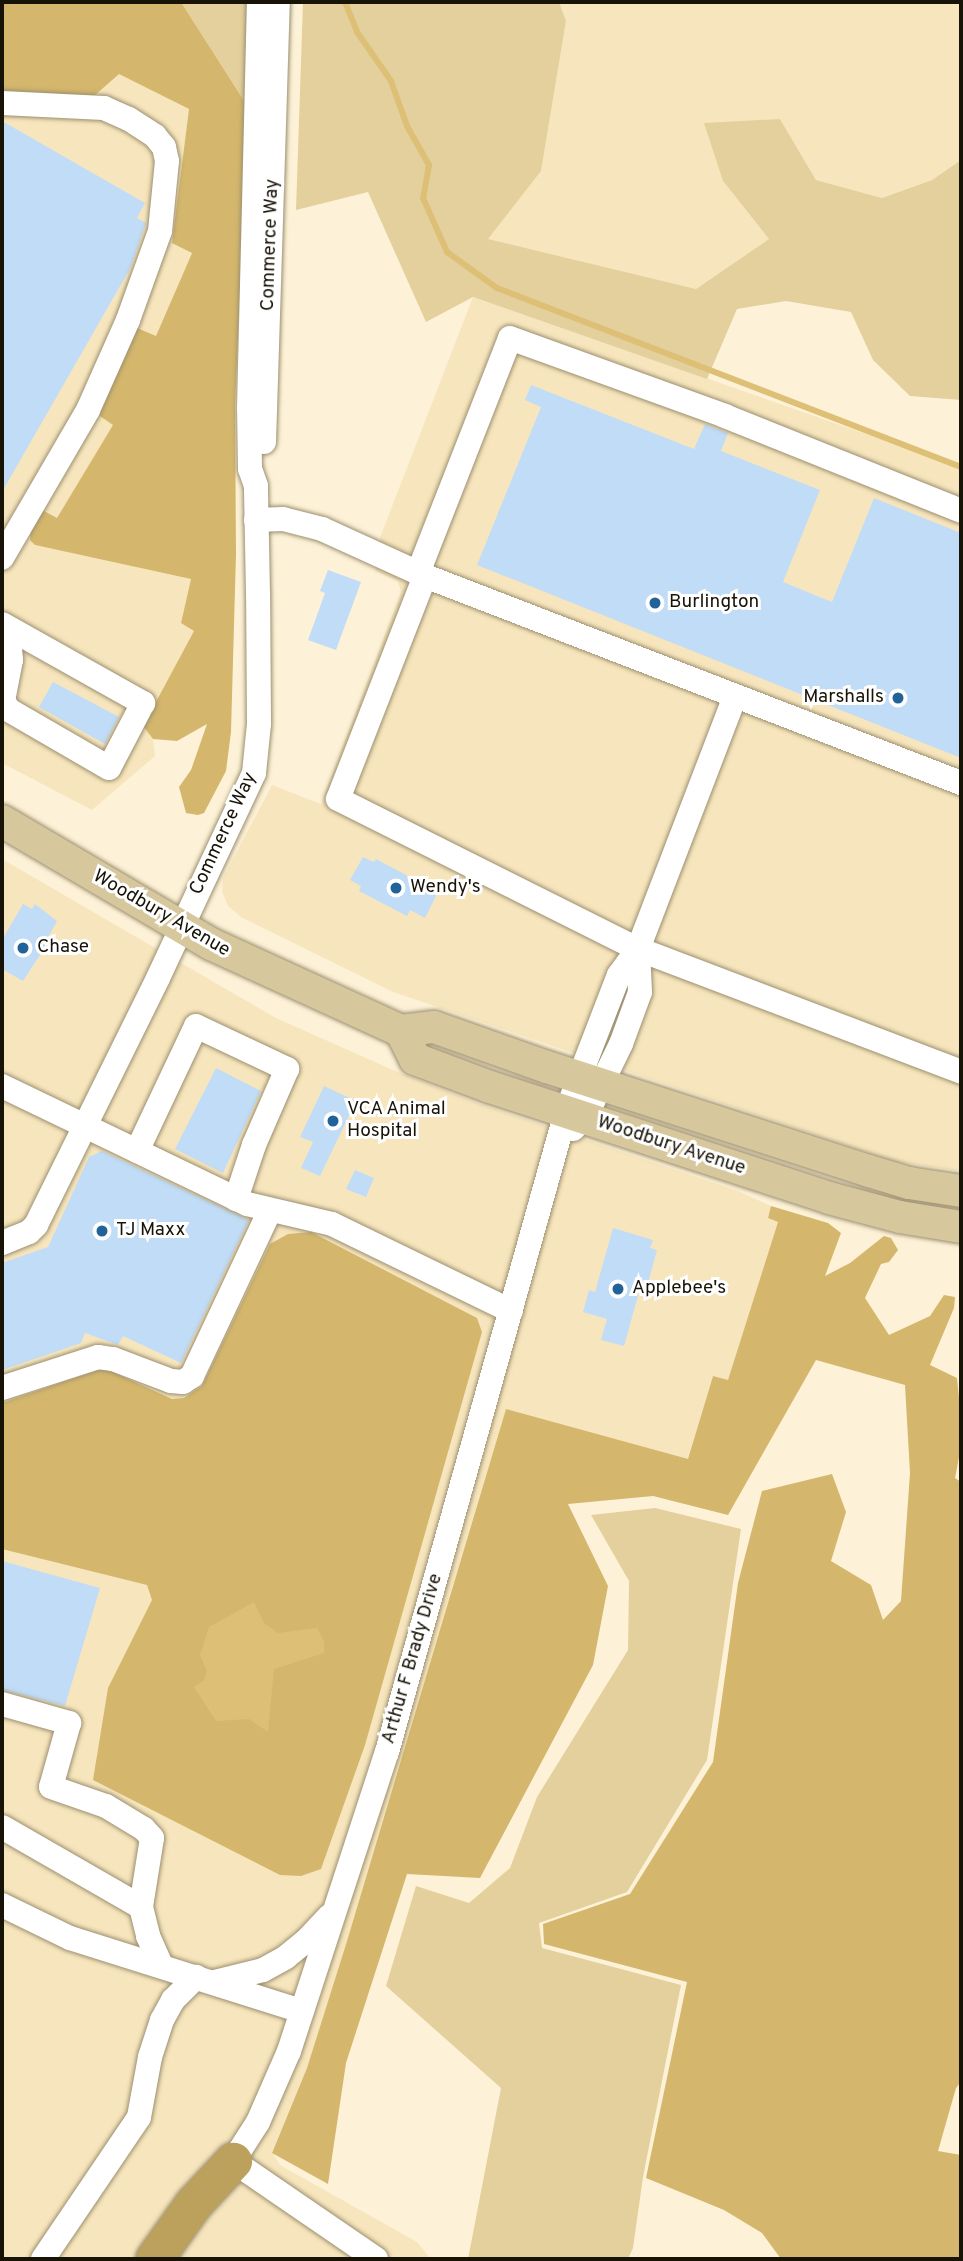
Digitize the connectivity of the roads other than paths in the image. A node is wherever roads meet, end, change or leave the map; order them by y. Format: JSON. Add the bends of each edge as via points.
{"nodes":[{"id":1,"x":260,"y":2,"type":"edge"},
{"id":2,"x":278,"y":2,"type":"edge"},
{"id":3,"x":2,"y":103,"type":"edge"},
{"id":4,"x":256,"y":486,"type":"junction"},
{"id":5,"x":961,"y":511,"type":"edge"},
{"id":6,"x":256,"y":520,"type":"junction"},
{"id":7,"x":2,"y":558,"type":"edge"},
{"id":8,"x":422,"y":575,"type":"junction"},
{"id":9,"x":3,"y":625,"type":"edge"},
{"id":10,"x":735,"y":696,"type":"junction"},
{"id":11,"x":961,"y":783,"type":"edge"},
{"id":12,"x":2,"y":821,"type":"edge"},
{"id":13,"x":181,"y":928,"type":"junction"},
{"id":14,"x":638,"y":949,"type":"junction"},
{"id":15,"x":401,"y":1031,"type":"junction"},
{"id":16,"x":961,"y":1072,"type":"edge"},
{"id":17,"x":590,"y":1081,"type":"junction"},
{"id":18,"x":2,"y":1086,"type":"edge"},
{"id":19,"x":575,"y":1115,"type":"junction"},
{"id":20,"x":85,"y":1126,"type":"junction"},
{"id":21,"x":137,"y":1151,"type":"junction"},
{"id":22,"x":961,"y":1191,"type":"edge"},
{"id":23,"x":236,"y":1199,"type":"junction"},
{"id":24,"x":270,"y":1212,"type":"junction"},
{"id":25,"x":961,"y":1227,"type":"edge"},
{"id":26,"x":2,"y":1243,"type":"edge"},
{"id":27,"x":511,"y":1311,"type":"junction"},
{"id":28,"x":2,"y":1388,"type":"edge"},
{"id":29,"x":2,"y":1704,"type":"edge"},
{"id":30,"x":2,"y":1827,"type":"edge"},
{"id":31,"x":339,"y":1901,"type":"junction"},
{"id":32,"x":2,"y":1905,"type":"edge"},
{"id":33,"x":141,"y":1907,"type":"junction"},
{"id":34,"x":161,"y":1965,"type":"junction"},
{"id":35,"x":204,"y":1980,"type":"junction"},
{"id":36,"x":302,"y":2011,"type":"junction"},
{"id":37,"x":233,"y":2161,"type":"junction"},
{"id":38,"x":43,"y":2259,"type":"edge"},
{"id":39,"x":154,"y":2259,"type":"edge"},
{"id":40,"x":183,"y":2259,"type":"edge"},
{"id":41,"x":376,"y":2259,"type":"edge"}],
"edges":[{"from":1,"to":4,"type":"street","name":"Commerce Way","via":[[249,408],[250,469]]},
{"from":2,"to":4,"type":"street","name":"Commerce Way","via":[[266,409],[263,470]]},
{"from":3,"to":7,"type":"street","via":[[104,108],[155,136],[167,161],[160,231],[128,320],[88,410]]},
{"from":4,"to":6,"type":"street","name":"Commerce Way"},
{"from":5,"to":8,"type":"street","via":[[725,416],[510,338]]},
{"from":6,"to":8,"type":"street","via":[[283,519],[322,529]]},
{"from":6,"to":13,"type":"street","name":"Commerce Way","via":[[259,724],[254,774]]},
{"from":8,"to":10,"type":"street"},
{"from":8,"to":14,"type":"street","via":[[338,799]]},
{"from":9,"to":9,"type":"street","via":[[143,703],[109,768],[9,710],[3,701],[10,660],[9,637]]},
{"from":10,"to":11,"type":"street"},
{"from":10,"to":14,"type":"street"},
{"from":12,"to":13,"type":"main road","name":"Woodbury Avenue"},
{"from":13,"to":15,"type":"main road","name":"Woodbury Avenue"},
{"from":13,"to":20,"type":"street","name":"Commerce Way"},
{"from":14,"to":16,"type":"street"},
{"from":14,"to":17,"type":"street","via":[[620,975]]},
{"from":15,"to":17,"type":"main road","name":"Woodbury Avenue","via":[[434,1027]]},
{"from":15,"to":19,"type":"main road","name":"Woodbury Avenue","via":[[415,1059]]},
{"from":17,"to":19,"type":"street"},
{"from":17,"to":22,"type":"main road","name":"Woodbury Avenue","via":[[909,1183]]},
{"from":18,"to":20,"type":"street"},
{"from":19,"to":25,"type":"main road","name":"Woodbury Avenue","via":[[829,1198]]},
{"from":19,"to":27,"type":"street","name":"Arthur F Brady Drive","via":[[558,1144]]},
{"from":20,"to":21,"type":"street"},
{"from":20,"to":26,"type":"street","name":"Commerce Way","via":[[36,1225]]},
{"from":21,"to":23,"type":"street"},
{"from":21,"to":23,"type":"street","via":[[196,1027],[287,1069]]},
{"from":23,"to":24,"type":"street"},
{"from":24,"to":27,"type":"street","via":[[332,1224]]},
{"from":24,"to":28,"type":"street","via":[[192,1376],[183,1382],[99,1357]]},
{"from":27,"to":31,"type":"street","name":"Arthur F Brady Drive","via":[[387,1752]]},
{"from":29,"to":33,"type":"street","via":[[69,1723],[51,1787],[106,1806],[149,1833],[153,1843]]},
{"from":30,"to":33,"type":"street"},
{"from":31,"to":35,"type":"street","via":[[324,1923],[286,1957],[263,1970]]},
{"from":31,"to":36,"type":"street","name":"Arthur F Brady Drive"},
{"from":32,"to":34,"type":"street","via":[[70,1937]]},
{"from":33,"to":34,"type":"street"},
{"from":34,"to":35,"type":"street"},
{"from":35,"to":36,"type":"street"},
{"from":35,"to":38,"type":"street","via":[[170,2005],[150,2057],[139,2117]]},
{"from":36,"to":37,"type":"street","name":"Arthur F Brady Drive","via":[[276,2086]]},
{"from":37,"to":39,"type":"highway","via":[[192,2204]]},
{"from":37,"to":40,"type":"highway","via":[[212,2216]]},
{"from":37,"to":41,"type":"street"}]}
